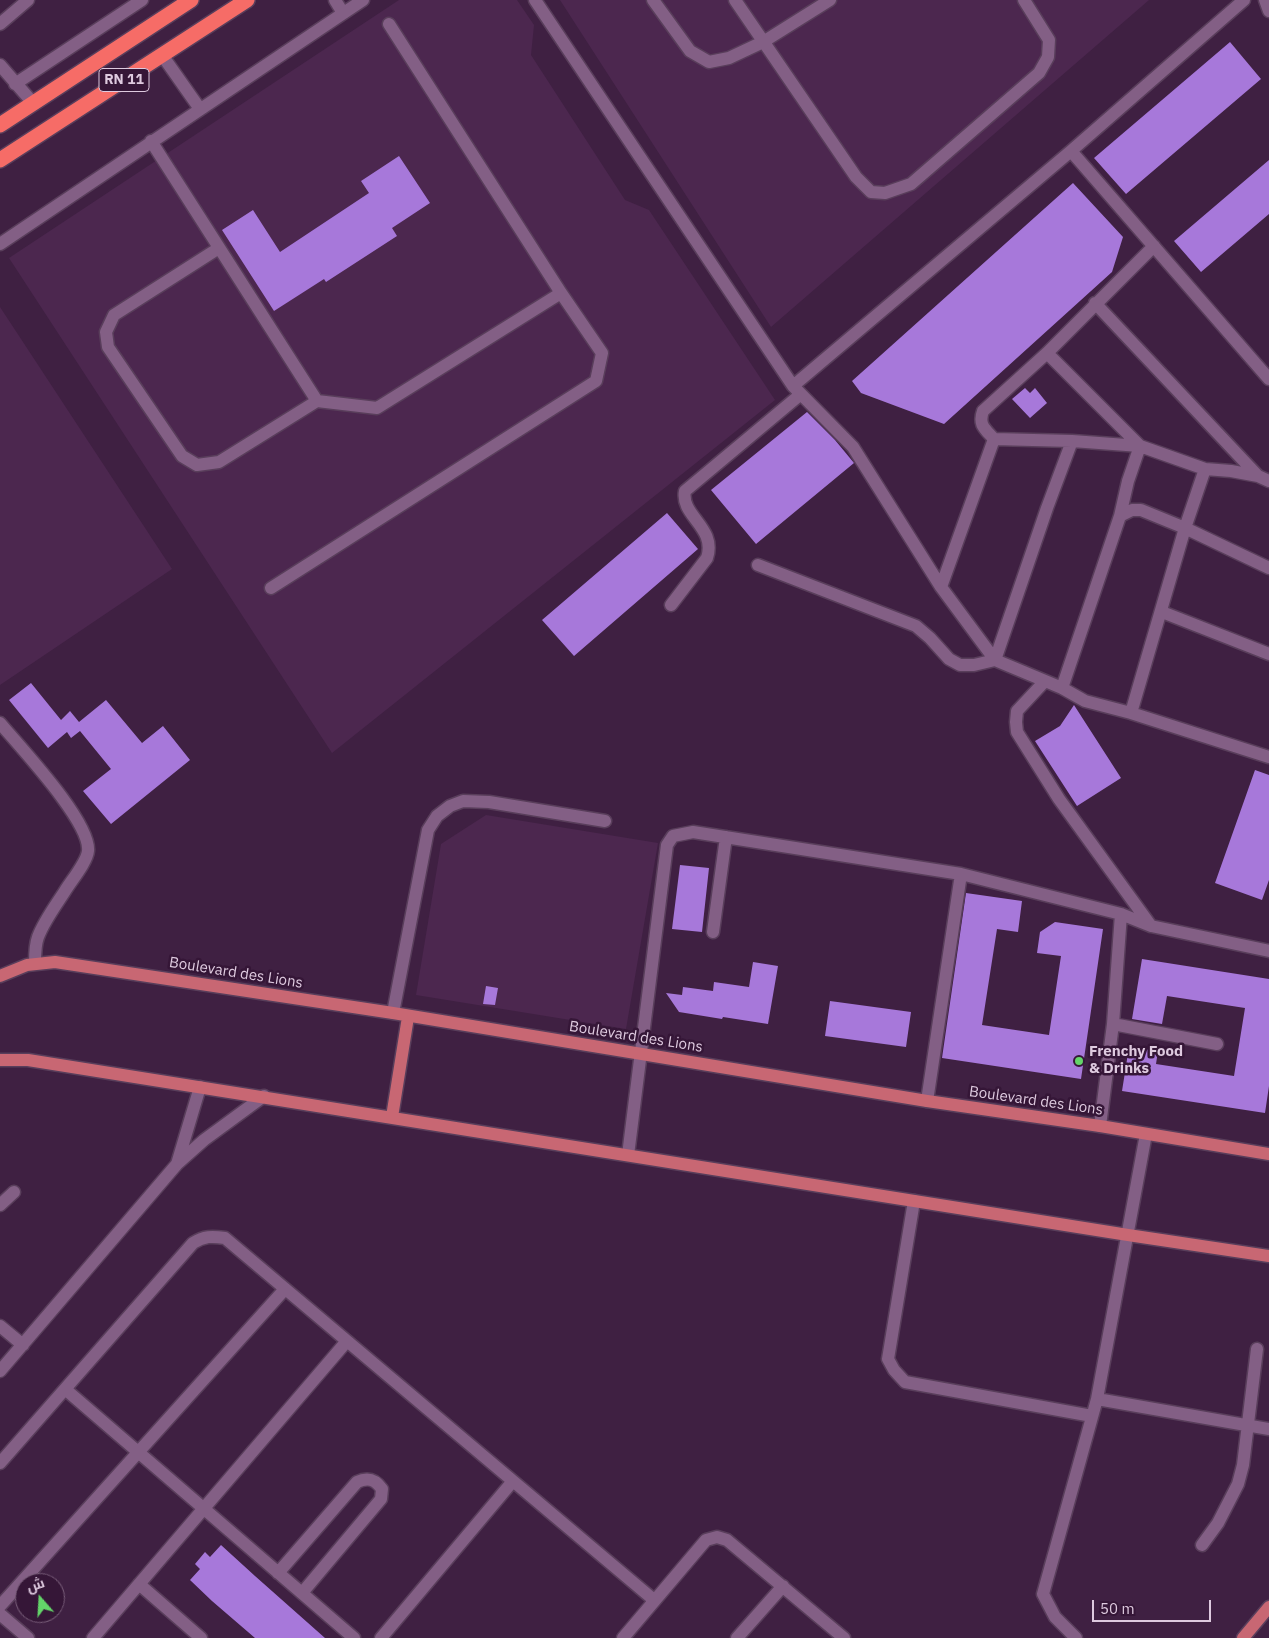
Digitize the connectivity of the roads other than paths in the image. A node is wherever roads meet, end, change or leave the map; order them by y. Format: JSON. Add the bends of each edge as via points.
{"nodes":[{"id":1,"x":28,"y":0,"type":"edge"},
{"id":2,"x":142,"y":0,"type":"edge"},
{"id":3,"x":191,"y":0,"type":"edge"},
{"id":4,"x":247,"y":0,"type":"edge"},
{"id":5,"x":334,"y":0,"type":"edge"},
{"id":6,"x":363,"y":0,"type":"edge"},
{"id":7,"x":535,"y":0,"type":"edge"},
{"id":8,"x":653,"y":0,"type":"edge"},
{"id":9,"x":734,"y":0,"type":"edge"},
{"id":10,"x":830,"y":0,"type":"edge"},
{"id":11,"x":1024,"y":0,"type":"edge"},
{"id":12,"x":1244,"y":0,"type":"edge"},
{"id":13,"x":1265,"y":0,"type":"edge"},
{"id":14,"x":1269,"y":11,"type":"edge"},
{"id":15,"x":343,"y":13,"type":"junction"},
{"id":16,"x":0,"y":24,"type":"edge"},
{"id":17,"x":389,"y":24,"type":"dead end"},
{"id":18,"x":763,"y":42,"type":"junction"},
{"id":19,"x":162,"y":55,"type":"junction"},
{"id":20,"x":0,"y":66,"type":"edge"},
{"id":21,"x":15,"y":84,"type":"junction"},
{"id":22,"x":33,"y":103,"type":"junction"},
{"id":23,"x":200,"y":109,"type":"junction"},
{"id":24,"x":0,"y":124,"type":"edge"},
{"id":25,"x":151,"y":141,"type":"junction"},
{"id":26,"x":1071,"y":150,"type":"junction"},
{"id":27,"x":0,"y":160,"type":"edge"},
{"id":28,"x":0,"y":244,"type":"edge"},
{"id":29,"x":1154,"y":246,"type":"junction"},
{"id":30,"x":219,"y":248,"type":"junction"},
{"id":31,"x":561,"y":293,"type":"junction"},
{"id":32,"x":1095,"y":303,"type":"junction"},
{"id":33,"x":1047,"y":353,"type":"junction"},
{"id":34,"x":1269,"y":379,"type":"edge"},
{"id":35,"x":797,"y":390,"type":"junction"},
{"id":36,"x":317,"y":401,"type":"junction"},
{"id":37,"x":994,"y":440,"type":"junction"},
{"id":38,"x":1072,"y":441,"type":"junction"},
{"id":39,"x":1140,"y":446,"type":"junction"},
{"id":40,"x":1206,"y":469,"type":"junction"},
{"id":41,"x":1263,"y":478,"type":"edge"},
{"id":42,"x":1120,"y":516,"type":"junction"},
{"id":43,"x":1185,"y":528,"type":"junction"},
{"id":44,"x":758,"y":565,"type":"dead end"},
{"id":45,"x":1269,"y":568,"type":"edge"},
{"id":46,"x":271,"y":588,"type":"dead end"},
{"id":47,"x":941,"y":588,"type":"junction"},
{"id":48,"x":671,"y":605,"type":"dead end"},
{"id":49,"x":1162,"y":612,"type":"junction"},
{"id":50,"x":1269,"y":654,"type":"edge"},
{"id":51,"x":995,"y":660,"type":"junction"},
{"id":52,"x":1045,"y":681,"type":"junction"},
{"id":53,"x":1062,"y":688,"type":"junction"},
{"id":54,"x":1131,"y":713,"type":"junction"},
{"id":55,"x":0,"y":723,"type":"edge"},
{"id":56,"x":1269,"y":757,"type":"edge"},
{"id":57,"x":605,"y":821,"type":"dead end"},
{"id":58,"x":726,"y":837,"type":"junction"},
{"id":59,"x":961,"y":874,"type":"junction"},
{"id":60,"x":1121,"y":914,"type":"junction"},
{"id":61,"x":1151,"y":926,"type":"junction"},
{"id":62,"x":713,"y":932,"type":"dead end"},
{"id":63,"x":1269,"y":950,"type":"edge"},
{"id":64,"x":35,"y":963,"type":"junction"},
{"id":65,"x":0,"y":976,"type":"edge"},
{"id":66,"x":393,"y":1013,"type":"junction"},
{"id":67,"x":408,"y":1017,"type":"junction"},
{"id":68,"x":1113,"y":1024,"type":"junction"},
{"id":69,"x":1217,"y":1044,"type":"dead end"},
{"id":70,"x":641,"y":1054,"type":"junction"},
{"id":71,"x":0,"y":1060,"type":"edge"},
{"id":72,"x":200,"y":1087,"type":"junction"},
{"id":73,"x":264,"y":1096,"type":"junction"},
{"id":74,"x":927,"y":1102,"type":"junction"},
{"id":75,"x":392,"y":1117,"type":"junction"},
{"id":76,"x":1100,"y":1126,"type":"junction"},
{"id":77,"x":1146,"y":1134,"type":"junction"},
{"id":78,"x":1269,"y":1154,"type":"edge"},
{"id":79,"x":628,"y":1155,"type":"junction"},
{"id":80,"x":177,"y":1164,"type":"junction"},
{"id":81,"x":14,"y":1192,"type":"dead end"},
{"id":82,"x":914,"y":1201,"type":"junction"},
{"id":83,"x":0,"y":1206,"type":"edge"},
{"id":84,"x":1128,"y":1235,"type":"junction"},
{"id":85,"x":1269,"y":1256,"type":"edge"},
{"id":86,"x":285,"y":1289,"type":"junction"},
{"id":87,"x":0,"y":1326,"type":"edge"},
{"id":88,"x":347,"y":1341,"type":"junction"},
{"id":89,"x":23,"y":1345,"type":"junction"},
{"id":90,"x":1258,"y":1349,"type":"dead end"},
{"id":91,"x":0,"y":1372,"type":"edge"},
{"id":92,"x":65,"y":1389,"type":"junction"},
{"id":93,"x":1097,"y":1399,"type":"junction"},
{"id":94,"x":1092,"y":1416,"type":"junction"},
{"id":95,"x":1247,"y":1426,"type":"junction"},
{"id":96,"x":1269,"y":1429,"type":"edge"},
{"id":97,"x":138,"y":1452,"type":"junction"},
{"id":98,"x":0,"y":1463,"type":"edge"},
{"id":99,"x":513,"y":1481,"type":"junction"},
{"id":100,"x":204,"y":1508,"type":"junction"},
{"id":101,"x":1202,"y":1545,"type":"dead end"},
{"id":102,"x":278,"y":1573,"type":"junction"},
{"id":103,"x":139,"y":1584,"type":"junction"},
{"id":104,"x":783,"y":1586,"type":"junction"},
{"id":105,"x":302,"y":1593,"type":"junction"},
{"id":106,"x":654,"y":1600,"type":"junction"},
{"id":107,"x":0,"y":1606,"type":"edge"},
{"id":108,"x":1269,"y":1607,"type":"edge"},
{"id":109,"x":0,"y":1614,"type":"edge"},
{"id":110,"x":28,"y":1638,"type":"edge"},
{"id":111,"x":92,"y":1638,"type":"edge"},
{"id":112,"x":201,"y":1638,"type":"edge"},
{"id":113,"x":354,"y":1638,"type":"edge"},
{"id":114,"x":381,"y":1638,"type":"edge"},
{"id":115,"x":623,"y":1638,"type":"edge"},
{"id":116,"x":736,"y":1638,"type":"edge"},
{"id":117,"x":844,"y":1638,"type":"edge"},
{"id":118,"x":1076,"y":1638,"type":"edge"},
{"id":119,"x":1243,"y":1638,"type":"edge"}],
"edges":[{"from":1,"to":16,"type":"street"},
{"from":2,"to":21,"type":"street"},
{"from":3,"to":22,"type":"highway","number":"RN 11"},
{"from":4,"to":19,"type":"highway","number":"RN 11"},
{"from":5,"to":15,"type":"street"},
{"from":6,"to":15,"type":"street"},
{"from":7,"to":35,"type":"street"},
{"from":8,"to":18,"type":"street","via":[[690,51],[709,62],[729,58]]},
{"from":9,"to":18,"type":"street"},
{"from":10,"to":18,"type":"street"},
{"from":11,"to":18,"type":"street","via":[[1049,40],[1048,57],[1039,73],[911,184],[885,193],[871,192],[856,177]]},
{"from":12,"to":26,"type":"street"},
{"from":13,"to":14,"type":"street"},
{"from":15,"to":23,"type":"street"},
{"from":17,"to":31,"type":"street"},
{"from":19,"to":23,"type":"street"},
{"from":19,"to":27,"type":"highway","number":"RN 11"},
{"from":20,"to":21,"type":"street"},
{"from":21,"to":22,"type":"street"},
{"from":22,"to":24,"type":"highway","number":"RN 11"},
{"from":23,"to":25,"type":"street"},
{"from":25,"to":28,"type":"street"},
{"from":25,"to":30,"type":"street"},
{"from":26,"to":29,"type":"street"},
{"from":26,"to":35,"type":"street"},
{"from":29,"to":32,"type":"street"},
{"from":29,"to":34,"type":"street"},
{"from":30,"to":36,"type":"street"},
{"from":30,"to":36,"type":"street","via":[[114,315],[106,332],[108,348],[182,456],[197,465],[219,462]]},
{"from":31,"to":36,"type":"street","via":[[377,408]]},
{"from":31,"to":46,"type":"street","via":[[602,353],[596,381]]},
{"from":32,"to":33,"type":"street"},
{"from":32,"to":41,"type":"street"},
{"from":33,"to":37,"type":"street","via":[[984,411],[980,419],[982,426]]},
{"from":33,"to":39,"type":"street"},
{"from":35,"to":47,"type":"street","via":[[853,447]]},
{"from":35,"to":48,"type":"street","via":[[686,491],[687,505],[709,539],[710,549],[707,558]]},
{"from":37,"to":38,"type":"street"},
{"from":37,"to":47,"type":"street"},
{"from":38,"to":39,"type":"street"},
{"from":38,"to":51,"type":"street"},
{"from":39,"to":40,"type":"street"},
{"from":39,"to":42,"type":"street"},
{"from":40,"to":41,"type":"street"},
{"from":40,"to":43,"type":"street"},
{"from":42,"to":43,"type":"street","via":[[1141,510]]},
{"from":42,"to":53,"type":"street"},
{"from":43,"to":45,"type":"street"},
{"from":43,"to":49,"type":"street"},
{"from":44,"to":51,"type":"street","via":[[916,626],[949,659],[960,664],[974,665]]},
{"from":47,"to":51,"type":"street"},
{"from":49,"to":50,"type":"street"},
{"from":49,"to":54,"type":"street"},
{"from":51,"to":52,"type":"street"},
{"from":52,"to":53,"type":"street"},
{"from":52,"to":61,"type":"street","via":[[1017,712],[1017,732],[1058,799]]},
{"from":53,"to":54,"type":"street","via":[[1085,701]]},
{"from":54,"to":56,"type":"street"},
{"from":55,"to":64,"type":"street","via":[[77,820],[88,851],[38,936]]},
{"from":57,"to":66,"type":"street","via":[[472,801],[450,806],[437,816],[428,830]]},
{"from":58,"to":59,"type":"street"},
{"from":58,"to":62,"type":"street"},
{"from":58,"to":70,"type":"street","via":[[693,832],[673,836],[667,846]]},
{"from":59,"to":60,"type":"street"},
{"from":59,"to":74,"type":"street"},
{"from":60,"to":61,"type":"street"},
{"from":60,"to":68,"type":"street"},
{"from":61,"to":63,"type":"street"},
{"from":64,"to":65,"type":"main road","name":"Boulevard des Lions"},
{"from":64,"to":66,"type":"main road","name":"Boulevard des Lions","via":[[55,962]]},
{"from":66,"to":67,"type":"main road","name":"Boulevard des Lions"},
{"from":67,"to":70,"type":"main road","name":"Boulevard des Lions"},
{"from":67,"to":75,"type":"main road"},
{"from":68,"to":69,"type":"street"},
{"from":68,"to":76,"type":"street"},
{"from":70,"to":74,"type":"main road","name":"Boulevard des Lions"},
{"from":70,"to":79,"type":"street"},
{"from":71,"to":72,"type":"main road","via":[[28,1060]]},
{"from":72,"to":73,"type":"main road"},
{"from":72,"to":80,"type":"street"},
{"from":73,"to":75,"type":"main road"},
{"from":73,"to":80,"type":"street"},
{"from":74,"to":76,"type":"main road","name":"Boulevard des Lions"},
{"from":75,"to":79,"type":"main road"},
{"from":76,"to":77,"type":"main road","name":"Boulevard des Lions"},
{"from":77,"to":78,"type":"main road","name":"Boulevard des Lions"},
{"from":77,"to":84,"type":"street"},
{"from":79,"to":82,"type":"main road"},
{"from":80,"to":89,"type":"street"},
{"from":81,"to":83,"type":"street"},
{"from":82,"to":84,"type":"main road"},
{"from":82,"to":94,"type":"street","via":[[888,1359],[894,1370],[905,1382]]},
{"from":84,"to":85,"type":"main road"},
{"from":84,"to":93,"type":"street"},
{"from":86,"to":88,"type":"street"},
{"from":86,"to":92,"type":"street","via":[[225,1238],[202,1238],[193,1243]]},
{"from":86,"to":97,"type":"street"},
{"from":87,"to":89,"type":"street"},
{"from":88,"to":99,"type":"street"},
{"from":88,"to":100,"type":"street"},
{"from":89,"to":91,"type":"street"},
{"from":90,"to":95,"type":"street"},
{"from":92,"to":97,"type":"street"},
{"from":92,"to":98,"type":"street"},
{"from":93,"to":94,"type":"street"},
{"from":93,"to":95,"type":"street"},
{"from":94,"to":118,"type":"street","via":[[1043,1594],[1055,1617]]},
{"from":95,"to":96,"type":"street"},
{"from":95,"to":101,"type":"street","via":[[1238,1484],[1218,1523]]},
{"from":97,"to":100,"type":"street"},
{"from":97,"to":107,"type":"street"},
{"from":99,"to":106,"type":"street"},
{"from":99,"to":114,"type":"street"},
{"from":100,"to":102,"type":"street"},
{"from":100,"to":103,"type":"street"},
{"from":102,"to":105,"type":"street"},
{"from":102,"to":105,"type":"street","via":[[357,1482],[364,1478],[378,1483],[382,1489],[381,1499]]},
{"from":103,"to":111,"type":"street"},
{"from":103,"to":112,"type":"street"},
{"from":104,"to":106,"type":"street","via":[[728,1540],[717,1537],[706,1540]]},
{"from":104,"to":116,"type":"street"},
{"from":104,"to":117,"type":"street"},
{"from":105,"to":113,"type":"street"},
{"from":106,"to":115,"type":"street"},
{"from":108,"to":119,"type":"main road"},
{"from":109,"to":110,"type":"street"}]}
